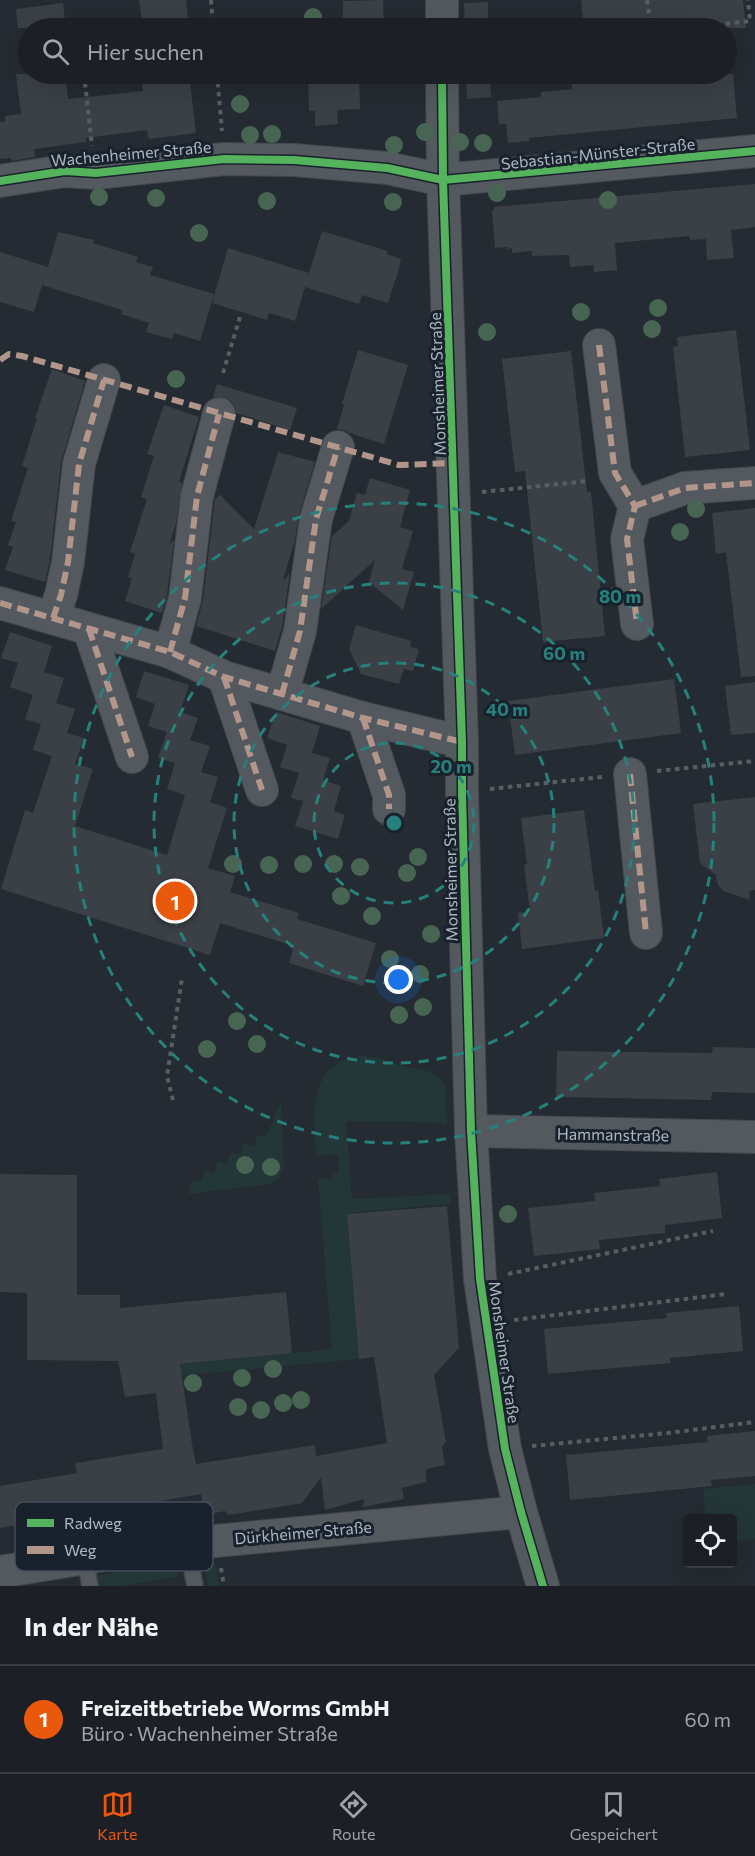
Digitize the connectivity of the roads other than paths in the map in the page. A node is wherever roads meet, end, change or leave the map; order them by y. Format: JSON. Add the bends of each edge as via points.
{"nodes":[{"id":1,"x":442,"y":0,"type":"edge"},
{"id":2,"x":442,"y":18,"type":"edge"},
{"id":3,"x":442,"y":84,"type":"edge"},
{"id":4,"x":755,"y":151,"type":"edge"},
{"id":5,"x":443,"y":180,"type":"junction"},
{"id":6,"x":0,"y":181,"type":"edge"},
{"id":7,"x":599,"y":345,"type":"dead end"},
{"id":8,"x":104,"y":380,"type":"dead end"},
{"id":9,"x":219,"y":414,"type":"dead end"},
{"id":10,"x":338,"y":447,"type":"dead end"},
{"id":11,"x":755,"y":483,"type":"edge"},
{"id":12,"x":635,"y":506,"type":"junction"},
{"id":13,"x":0,"y":603,"type":"edge"},
{"id":14,"x":53,"y":618,"type":"junction"},
{"id":15,"x":637,"y":624,"type":"dead end"},
{"id":16,"x":89,"y":629,"type":"junction"},
{"id":17,"x":170,"y":652,"type":"junction"},
{"id":18,"x":224,"y":677,"type":"junction"},
{"id":19,"x":282,"y":694,"type":"junction"},
{"id":20,"x":363,"y":718,"type":"junction"},
{"id":21,"x":462,"y":742,"type":"junction"},
{"id":22,"x":132,"y":757,"type":"dead end"},
{"id":23,"x":630,"y":774,"type":"dead end"},
{"id":24,"x":262,"y":790,"type":"dead end"},
{"id":25,"x":389,"y":809,"type":"dead end"},
{"id":26,"x":646,"y":933,"type":"dead end"},
{"id":27,"x":471,"y":1131,"type":"junction"},
{"id":28,"x":755,"y":1137,"type":"edge"},
{"id":29,"x":521,"y":1512,"type":"junction"},
{"id":30,"x":213,"y":1541,"type":"edge"},
{"id":31,"x":88,"y":1571,"type":"edge"},
{"id":32,"x":193,"y":1571,"type":"edge"},
{"id":33,"x":0,"y":1572,"type":"edge"},
{"id":34,"x":195,"y":1586,"type":"edge"},
{"id":35,"x":543,"y":1586,"type":"edge"}],
"edges":[{"from":1,"to":2,"type":"street"},
{"from":3,"to":5,"type":"street","name":"Monsheimer Straße"},
{"from":4,"to":5,"type":"street","name":"Sebastian-Münster-Straße"},
{"from":5,"to":6,"type":"street","name":"Wachenheimer Straße","via":[[387,168],[224,159],[96,173],[66,171]]},
{"from":5,"to":21,"type":"street","name":"Monsheimer Straße"},
{"from":7,"to":12,"type":"street","via":[[615,473]]},
{"from":8,"to":14,"type":"street","via":[[79,465],[68,562]]},
{"from":9,"to":17,"type":"street","via":[[197,496],[185,598]]},
{"from":10,"to":19,"type":"street","via":[[316,519],[300,631]]},
{"from":11,"to":12,"type":"street","via":[[685,489]]},
{"from":12,"to":15,"type":"street","via":[[627,539]]},
{"from":13,"to":14,"type":"street"},
{"from":14,"to":16,"type":"street"},
{"from":16,"to":17,"type":"street"},
{"from":16,"to":22,"type":"street"},
{"from":17,"to":18,"type":"street"},
{"from":18,"to":19,"type":"street"},
{"from":18,"to":24,"type":"street"},
{"from":19,"to":20,"type":"street"},
{"from":20,"to":21,"type":"street"},
{"from":20,"to":25,"type":"street","via":[[389,795]]},
{"from":21,"to":27,"type":"street","name":"Monsheimer Straße"},
{"from":23,"to":26,"type":"street"},
{"from":27,"to":28,"type":"street","name":"Hammanstraße"},
{"from":27,"to":29,"type":"street","name":"Monsheimer Straße","via":[[480,1279],[505,1449]]},
{"from":29,"to":30,"type":"street","name":"Dürkheimer Straße"},
{"from":29,"to":35,"type":"street","name":"Monsheimer Straße"},
{"from":31,"to":33,"type":"street","name":"Dürkheimer Straße"},
{"from":32,"to":34,"type":"lane"}]}
